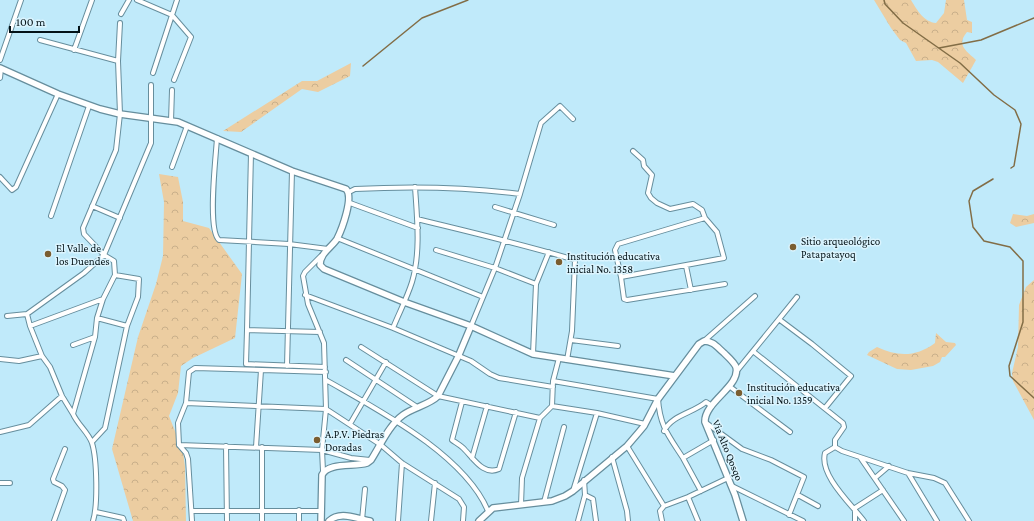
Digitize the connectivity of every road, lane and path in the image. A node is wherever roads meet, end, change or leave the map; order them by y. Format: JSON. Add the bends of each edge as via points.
{"nodes":[{"id":1,"x":21,"y":0,"type":"edge"},
{"id":2,"x":85,"y":0,"type":"edge"},
{"id":3,"x":92,"y":0,"type":"edge"},
{"id":4,"x":129,"y":0,"type":"edge"},
{"id":5,"x":137,"y":0,"type":"edge"},
{"id":6,"x":177,"y":0,"type":"edge"},
{"id":7,"x":89,"y":6,"type":"junction"},
{"id":8,"x":121,"y":14,"type":"dead end"},
{"id":9,"x":172,"y":15,"type":"junction"},
{"id":10,"x":120,"y":22,"type":"dead end"},
{"id":11,"x":40,"y":40,"type":"dead end"},
{"id":12,"x":74,"y":50,"type":"junction"},
{"id":13,"x":0,"y":60,"type":"edge"},
{"id":14,"x":118,"y":61,"type":"junction"},
{"id":15,"x":1,"y":68,"type":"edge"},
{"id":16,"x":153,"y":73,"type":"dead end"},
{"id":17,"x":0,"y":78,"type":"edge"},
{"id":18,"x":174,"y":80,"type":"dead end"},
{"id":19,"x":151,"y":85,"type":"dead end"},
{"id":20,"x":172,"y":90,"type":"dead end"},
{"id":21,"x":58,"y":94,"type":"junction"},
{"id":22,"x":89,"y":106,"type":"junction"},
{"id":23,"x":120,"y":114,"type":"junction"},
{"id":24,"x":152,"y":118,"type":"junction"},
{"id":25,"x":573,"y":119,"type":"dead end"},
{"id":26,"x":172,"y":120,"type":"junction"},
{"id":27,"x":187,"y":126,"type":"junction"},
{"id":28,"x":217,"y":138,"type":"junction"},
{"id":29,"x":633,"y":151,"type":"dead end"},
{"id":30,"x":251,"y":153,"type":"junction"},
{"id":31,"x":172,"y":167,"type":"dead end"},
{"id":32,"x":292,"y":171,"type":"junction"},
{"id":33,"x":0,"y":178,"type":"edge"},
{"id":34,"x":415,"y":187,"type":"junction"},
{"id":35,"x":349,"y":192,"type":"junction"},
{"id":36,"x":520,"y":194,"type":"junction"},
{"id":37,"x":350,"y":203,"type":"junction"},
{"id":38,"x":92,"y":206,"type":"junction"},
{"id":39,"x":495,"y":207,"type":"dead end"},
{"id":40,"x":514,"y":212,"type":"junction"},
{"id":41,"x":51,"y":216,"type":"dead end"},
{"id":42,"x":120,"y":218,"type":"junction"},
{"id":43,"x":705,"y":218,"type":"junction"},
{"id":44,"x":417,"y":219,"type":"junction"},
{"id":45,"x":554,"y":225,"type":"dead end"},
{"id":46,"x":418,"y":228,"type":"junction"},
{"id":47,"x":337,"y":238,"type":"junction"},
{"id":48,"x":505,"y":239,"type":"junction"},
{"id":49,"x":248,"y":241,"type":"junction"},
{"id":50,"x":289,"y":244,"type":"junction"},
{"id":51,"x":328,"y":249,"type":"junction"},
{"id":52,"x":436,"y":250,"type":"dead end"},
{"id":53,"x":549,"y":252,"type":"junction"},
{"id":54,"x":104,"y":255,"type":"junction"},
{"id":55,"x":321,"y":256,"type":"junction"},
{"id":56,"x":686,"y":266,"type":"junction"},
{"id":57,"x":495,"y":268,"type":"junction"},
{"id":58,"x":414,"y":270,"type":"junction"},
{"id":59,"x":115,"y":275,"type":"junction"},
{"id":60,"x":621,"y":277,"type":"junction"},
{"id":61,"x":536,"y":284,"type":"junction"},
{"id":62,"x":724,"y":284,"type":"dead end"},
{"id":63,"x":691,"y":290,"type":"junction"},
{"id":64,"x":305,"y":295,"type":"junction"},
{"id":65,"x":755,"y":296,"type":"dead end"},
{"id":66,"x":483,"y":297,"type":"junction"},
{"id":67,"x":797,"y":297,"type":"dead end"},
{"id":68,"x":103,"y":299,"type":"junction"},
{"id":69,"x":404,"y":302,"type":"junction"},
{"id":70,"x":27,"y":314,"type":"junction"},
{"id":71,"x":7,"y":316,"type":"dead end"},
{"id":72,"x":97,"y":318,"type":"junction"},
{"id":73,"x":780,"y":320,"type":"junction"},
{"id":74,"x":30,"y":326,"type":"junction"},
{"id":75,"x":127,"y":326,"type":"junction"},
{"id":76,"x":471,"y":326,"type":"junction"},
{"id":77,"x":393,"y":328,"type":"junction"},
{"id":78,"x":248,"y":330,"type":"junction"},
{"id":79,"x":287,"y":332,"type":"junction"},
{"id":80,"x":320,"y":332,"type":"junction"},
{"id":81,"x":95,"y":337,"type":"junction"},
{"id":82,"x":571,"y":340,"type":"junction"},
{"id":83,"x":704,"y":341,"type":"junction"},
{"id":84,"x":73,"y":345,"type":"dead end"},
{"id":85,"x":618,"y":346,"type":"dead end"},
{"id":86,"x":361,"y":347,"type":"dead end"},
{"id":87,"x":754,"y":352,"type":"junction"},
{"id":88,"x":533,"y":354,"type":"junction"},
{"id":89,"x":42,"y":356,"type":"junction"},
{"id":90,"x":458,"y":357,"type":"junction"},
{"id":91,"x":0,"y":358,"type":"edge"},
{"id":92,"x":559,"y":358,"type":"junction"},
{"id":93,"x":346,"y":360,"type":"dead end"},
{"id":94,"x":568,"y":360,"type":"junction"},
{"id":95,"x":386,"y":362,"type":"junction"},
{"id":96,"x":287,"y":366,"type":"junction"},
{"id":97,"x":261,"y":370,"type":"junction"},
{"id":98,"x":326,"y":370,"type":"junction"},
{"id":99,"x":736,"y":372,"type":"junction"},
{"id":100,"x":675,"y":376,"type":"junction"},
{"id":101,"x":326,"y":380,"type":"junction"},
{"id":102,"x":376,"y":380,"type":"junction"},
{"id":103,"x":554,"y":381,"type":"junction"},
{"id":104,"x":729,"y":386,"type":"junction"},
{"id":105,"x":553,"y":387,"type":"junction"},
{"id":106,"x":62,"y":396,"type":"junction"},
{"id":107,"x":438,"y":396,"type":"junction"},
{"id":108,"x":658,"y":399,"type":"junction"},
{"id":109,"x":363,"y":402,"type":"junction"},
{"id":110,"x":462,"y":402,"type":"junction"},
{"id":111,"x":186,"y":403,"type":"junction"},
{"id":112,"x":487,"y":406,"type":"junction"},
{"id":113,"x":552,"y":406,"type":"junction"},
{"id":114,"x":712,"y":406,"type":"junction"},
{"id":115,"x":260,"y":407,"type":"junction"},
{"id":116,"x":417,"y":407,"type":"junction"},
{"id":117,"x":825,"y":408,"type":"junction"},
{"id":118,"x":326,"y":409,"type":"junction"},
{"id":119,"x":516,"y":412,"type":"junction"},
{"id":120,"x":597,"y":413,"type":"junction"},
{"id":121,"x":73,"y":414,"type":"junction"},
{"id":122,"x":540,"y":418,"type":"junction"},
{"id":123,"x":395,"y":422,"type":"junction"},
{"id":124,"x":705,"y":422,"type":"junction"},
{"id":125,"x":350,"y":424,"type":"junction"},
{"id":126,"x":645,"y":424,"type":"junction"},
{"id":127,"x":564,"y":427,"type":"dead end"},
{"id":128,"x":664,"y":431,"type":"junction"},
{"id":129,"x":0,"y":432,"type":"edge"},
{"id":130,"x":790,"y":432,"type":"dead end"},
{"id":131,"x":714,"y":440,"type":"junction"},
{"id":132,"x":92,"y":442,"type":"junction"},
{"id":133,"x":179,"y":445,"type":"junction"},
{"id":134,"x":381,"y":445,"type":"junction"},
{"id":135,"x":226,"y":446,"type":"junction"},
{"id":136,"x":627,"y":446,"type":"junction"},
{"id":137,"x":256,"y":447,"type":"junction"},
{"id":138,"x":262,"y":447,"type":"junction"},
{"id":139,"x":835,"y":447,"type":"junction"},
{"id":140,"x":65,"y":448,"type":"dead end"},
{"id":141,"x":322,"y":450,"type":"junction"},
{"id":142,"x":612,"y":457,"type":"junction"},
{"id":143,"x":860,"y":457,"type":"junction"},
{"id":144,"x":472,"y":458,"type":"junction"},
{"id":145,"x":683,"y":458,"type":"junction"},
{"id":146,"x":370,"y":460,"type":"junction"},
{"id":147,"x":402,"y":463,"type":"junction"},
{"id":148,"x":889,"y":466,"type":"junction"},
{"id":149,"x":323,"y":471,"type":"junction"},
{"id":150,"x":908,"y":473,"type":"junction"},
{"id":151,"x":728,"y":478,"type":"junction"},
{"id":152,"x":875,"y":478,"type":"junction"},
{"id":153,"x":584,"y":480,"type":"junction"},
{"id":154,"x":0,"y":483,"type":"edge"},
{"id":155,"x":10,"y":483,"type":"dead end"},
{"id":156,"x":435,"y":483,"type":"junction"},
{"id":157,"x":732,"y":486,"type":"junction"},
{"id":158,"x":365,"y":489,"type":"dead end"},
{"id":159,"x":572,"y":490,"type":"junction"},
{"id":160,"x":883,"y":490,"type":"junction"},
{"id":161,"x":701,"y":491,"type":"junction"},
{"id":162,"x":584,"y":495,"type":"junction"},
{"id":163,"x":798,"y":495,"type":"junction"},
{"id":164,"x":688,"y":497,"type":"junction"},
{"id":165,"x":544,"y":502,"type":"junction"},
{"id":166,"x":521,"y":505,"type":"junction"},
{"id":167,"x":664,"y":506,"type":"junction"},
{"id":168,"x":818,"y":506,"type":"dead end"},
{"id":169,"x":855,"y":508,"type":"junction"},
{"id":170,"x":299,"y":510,"type":"junction"},
{"id":171,"x":321,"y":510,"type":"junction"},
{"id":172,"x":192,"y":511,"type":"junction"},
{"id":173,"x":263,"y":511,"type":"junction"},
{"id":174,"x":488,"y":511,"type":"junction"},
{"id":175,"x":96,"y":512,"type":"junction"},
{"id":176,"x":227,"y":512,"type":"junction"},
{"id":177,"x":790,"y":515,"type":"junction"},
{"id":178,"x":362,"y":520,"type":"junction"},
{"id":179,"x":54,"y":521,"type":"edge"},
{"id":180,"x":93,"y":521,"type":"edge"},
{"id":181,"x":124,"y":521,"type":"edge"},
{"id":182,"x":192,"y":521,"type":"edge"},
{"id":183,"x":227,"y":521,"type":"edge"},
{"id":184,"x":262,"y":521,"type":"edge"},
{"id":185,"x":299,"y":521,"type":"edge"},
{"id":186,"x":321,"y":521,"type":"edge"},
{"id":187,"x":329,"y":521,"type":"edge"},
{"id":188,"x":370,"y":521,"type":"edge"},
{"id":189,"x":398,"y":521,"type":"edge"},
{"id":190,"x":431,"y":521,"type":"edge"},
{"id":191,"x":463,"y":521,"type":"edge"},
{"id":192,"x":479,"y":521,"type":"edge"},
{"id":193,"x":578,"y":521,"type":"edge"},
{"id":194,"x":596,"y":521,"type":"edge"},
{"id":195,"x":628,"y":521,"type":"edge"},
{"id":196,"x":662,"y":521,"type":"edge"},
{"id":197,"x":698,"y":521,"type":"edge"},
{"id":198,"x":743,"y":521,"type":"edge"},
{"id":199,"x":803,"y":521,"type":"edge"},
{"id":200,"x":855,"y":521,"type":"edge"},
{"id":201,"x":864,"y":521,"type":"edge"},
{"id":202,"x":904,"y":521,"type":"edge"},
{"id":203,"x":937,"y":521,"type":"edge"},
{"id":204,"x":969,"y":521,"type":"edge"}],
"edges":[{"from":1,"to":13,"type":"street"},
{"from":2,"to":7,"type":"street"},
{"from":3,"to":7,"type":"street"},
{"from":4,"to":8,"type":"street"},
{"from":5,"to":9,"type":"street"},
{"from":6,"to":9,"type":"street"},
{"from":7,"to":12,"type":"street"},
{"from":9,"to":16,"type":"street"},
{"from":9,"to":18,"type":"street","via":[[191,37]]},
{"from":10,"to":14,"type":"street"},
{"from":11,"to":12,"type":"street"},
{"from":12,"to":14,"type":"street"},
{"from":14,"to":23,"type":"street"},
{"from":15,"to":17,"type":"street"},
{"from":15,"to":21,"type":"street"},
{"from":19,"to":24,"type":"street"},
{"from":20,"to":26,"type":"street"},
{"from":21,"to":22,"type":"street"},
{"from":21,"to":33,"type":"street","via":[[16,187],[12,190]]},
{"from":22,"to":23,"type":"street"},
{"from":22,"to":41,"type":"street"},
{"from":23,"to":24,"type":"street"},
{"from":23,"to":38,"type":"street","via":[[116,150]]},
{"from":24,"to":26,"type":"street"},
{"from":24,"to":42,"type":"street","via":[[151,143]]},
{"from":25,"to":36,"type":"street","via":[[560,106],[541,123]]},
{"from":26,"to":27,"type":"street"},
{"from":27,"to":28,"type":"street"},
{"from":27,"to":31,"type":"street"},
{"from":28,"to":30,"type":"street"},
{"from":28,"to":49,"type":"street","via":[[212,219],[216,238]]},
{"from":29,"to":43,"type":"street","via":[[643,160],[644,166],[652,175],[648,193],[651,198],[670,209],[693,204],[702,210]]},
{"from":30,"to":32,"type":"street"},
{"from":30,"to":49,"type":"street"},
{"from":32,"to":35,"type":"street","via":[[346,188]]},
{"from":32,"to":50,"type":"street"},
{"from":34,"to":35,"type":"street","via":[[356,188]]},
{"from":34,"to":36,"type":"street"},
{"from":34,"to":44,"type":"street"},
{"from":35,"to":37,"type":"street"},
{"from":36,"to":40,"type":"street"},
{"from":37,"to":46,"type":"street"},
{"from":37,"to":47,"type":"street"},
{"from":38,"to":42,"type":"street"},
{"from":38,"to":54,"type":"street","via":[[83,228],[84,234]]},
{"from":39,"to":40,"type":"street"},
{"from":40,"to":45,"type":"street"},
{"from":40,"to":48,"type":"street"},
{"from":42,"to":54,"type":"street"},
{"from":43,"to":56,"type":"street","via":[[717,232],[724,258]]},
{"from":43,"to":60,"type":"street","via":[[618,244],[615,248]]},
{"from":44,"to":46,"type":"street"},
{"from":44,"to":48,"type":"street","via":[[446,228]]},
{"from":46,"to":58,"type":"street"},
{"from":47,"to":51,"type":"street"},
{"from":47,"to":58,"type":"street"},
{"from":48,"to":53,"type":"street"},
{"from":48,"to":57,"type":"street"},
{"from":49,"to":50,"type":"street"},
{"from":49,"to":78,"type":"street"},
{"from":50,"to":51,"type":"street"},
{"from":50,"to":79,"type":"street"},
{"from":51,"to":55,"type":"street"},
{"from":52,"to":57,"type":"street"},
{"from":53,"to":61,"type":"street"},
{"from":53,"to":82,"type":"street","via":[[575,260]]},
{"from":54,"to":59,"type":"street","via":[[114,261]]},
{"from":54,"to":70,"type":"street","via":[[84,273]]},
{"from":55,"to":64,"type":"street","via":[[303,276]]},
{"from":55,"to":69,"type":"street","via":[[320,265],[324,269]]},
{"from":56,"to":60,"type":"street"},
{"from":56,"to":63,"type":"street"},
{"from":57,"to":61,"type":"street"},
{"from":57,"to":66,"type":"street"},
{"from":58,"to":66,"type":"street"},
{"from":58,"to":69,"type":"street"},
{"from":59,"to":68,"type":"street"},
{"from":59,"to":75,"type":"street","via":[[139,279],[138,296]]},
{"from":60,"to":63,"type":"street","via":[[625,300]]},
{"from":61,"to":88,"type":"street"},
{"from":62,"to":63,"type":"street"},
{"from":64,"to":77,"type":"street"},
{"from":64,"to":80,"type":"street"},
{"from":65,"to":83,"type":"street"},
{"from":66,"to":76,"type":"street"},
{"from":67,"to":73,"type":"street"},
{"from":68,"to":72,"type":"street"},
{"from":68,"to":74,"type":"street"},
{"from":69,"to":76,"type":"street"},
{"from":69,"to":77,"type":"street"},
{"from":70,"to":71,"type":"street"},
{"from":70,"to":74,"type":"street"},
{"from":72,"to":75,"type":"street"},
{"from":72,"to":81,"type":"street"},
{"from":73,"to":87,"type":"street"},
{"from":73,"to":117,"type":"street","via":[[851,376]]},
{"from":74,"to":89,"type":"street"},
{"from":75,"to":132,"type":"street","via":[[106,428]]},
{"from":76,"to":88,"type":"street"},
{"from":76,"to":90,"type":"street"},
{"from":77,"to":90,"type":"street"},
{"from":78,"to":79,"type":"street"},
{"from":78,"to":96,"type":"street","via":[[246,364]]},
{"from":79,"to":80,"type":"street"},
{"from":79,"to":96,"type":"street"},
{"from":80,"to":98,"type":"street","via":[[324,343]]},
{"from":81,"to":84,"type":"street"},
{"from":81,"to":121,"type":"street"},
{"from":82,"to":85,"type":"street"},
{"from":82,"to":94,"type":"street"},
{"from":83,"to":99,"type":"street","via":[[713,343],[736,366]]},
{"from":83,"to":100,"type":"street"},
{"from":86,"to":95,"type":"street"},
{"from":87,"to":99,"type":"street"},
{"from":87,"to":117,"type":"street"},
{"from":88,"to":92,"type":"street"},
{"from":89,"to":91,"type":"street","via":[[19,361]]},
{"from":89,"to":106,"type":"street","via":[[50,367]]},
{"from":90,"to":105,"type":"street","via":[[471,361],[499,378]]},
{"from":90,"to":107,"type":"street"},
{"from":92,"to":94,"type":"street"},
{"from":92,"to":103,"type":"street"},
{"from":93,"to":102,"type":"street"},
{"from":94,"to":100,"type":"street"},
{"from":95,"to":102,"type":"street"},
{"from":95,"to":107,"type":"street"},
{"from":96,"to":98,"type":"street"},
{"from":97,"to":98,"type":"street"},
{"from":97,"to":111,"type":"street","via":[[196,368],[189,372]]},
{"from":97,"to":115,"type":"street"},
{"from":98,"to":101,"type":"street"},
{"from":99,"to":104,"type":"street","name":"Via Alto Qosqo"},
{"from":100,"to":108,"type":"street"},
{"from":101,"to":109,"type":"street"},
{"from":101,"to":118,"type":"street"},
{"from":102,"to":109,"type":"street"},
{"from":102,"to":116,"type":"street"},
{"from":103,"to":105,"type":"street"},
{"from":103,"to":108,"type":"street"},
{"from":104,"to":114,"type":"street","name":"Via Alto Qosqo"},
{"from":104,"to":130,"type":"street"},
{"from":105,"to":113,"type":"street"},
{"from":106,"to":121,"type":"street"},
{"from":106,"to":129,"type":"street","via":[[35,421]]},
{"from":107,"to":110,"type":"street"},
{"from":107,"to":116,"type":"street"},
{"from":108,"to":126,"type":"street"},
{"from":108,"to":128,"type":"street"},
{"from":109,"to":123,"type":"street"},
{"from":109,"to":125,"type":"street"},
{"from":110,"to":112,"type":"street"},
{"from":110,"to":144,"type":"street","via":[[452,440],[464,448]]},
{"from":111,"to":115,"type":"street"},
{"from":111,"to":133,"type":"street","via":[[178,423]]},
{"from":112,"to":119,"type":"street"},
{"from":112,"to":144,"type":"street"},
{"from":113,"to":120,"type":"street"},
{"from":113,"to":122,"type":"street"},
{"from":114,"to":124,"type":"street","name":"Via Alto Qosqo","via":[[705,417]]},
{"from":114,"to":128,"type":"street","via":[[706,402],[688,414],[676,418]]},
{"from":115,"to":118,"type":"street"},
{"from":115,"to":137,"type":"street"},
{"from":116,"to":123,"type":"street"},
{"from":117,"to":139,"type":"street","via":[[844,426],[835,440]]},
{"from":118,"to":125,"type":"street"},
{"from":118,"to":141,"type":"street"},
{"from":119,"to":122,"type":"street"},
{"from":119,"to":144,"type":"street","via":[[499,469],[496,471],[483,468]]},
{"from":120,"to":126,"type":"street"},
{"from":120,"to":159,"type":"street"},
{"from":121,"to":132,"type":"street"},
{"from":122,"to":166,"type":"street","via":[[522,478]]},
{"from":123,"to":134,"type":"street"},
{"from":123,"to":174,"type":"street","via":[[455,465],[481,496]]},
{"from":124,"to":131,"type":"street","name":"Via Alto Qosqo"},
{"from":124,"to":163,"type":"street","via":[[742,449],[804,477]]},
{"from":125,"to":134,"type":"street"},
{"from":126,"to":136,"type":"street"},
{"from":127,"to":165,"type":"street"},
{"from":128,"to":145,"type":"street"},
{"from":131,"to":145,"type":"street"},
{"from":131,"to":151,"type":"street","name":"Via Alto Qosqo"},
{"from":132,"to":175,"type":"street"},
{"from":133,"to":135,"type":"street"},
{"from":133,"to":172,"type":"street","via":[[188,459]]},
{"from":134,"to":146,"type":"street"},
{"from":134,"to":147,"type":"street"},
{"from":135,"to":137,"type":"street"},
{"from":135,"to":176,"type":"street"},
{"from":136,"to":142,"type":"street"},
{"from":136,"to":167,"type":"street"},
{"from":137,"to":138,"type":"street"},
{"from":138,"to":141,"type":"street"},
{"from":138,"to":173,"type":"street"},
{"from":139,"to":143,"type":"street"},
{"from":139,"to":169,"type":"street","via":[[825,453],[823,460],[835,486]]},
{"from":140,"to":179,"type":"street","via":[[53,479],[65,490]]},
{"from":141,"to":146,"type":"street"},
{"from":141,"to":149,"type":"street"},
{"from":142,"to":153,"type":"street"},
{"from":142,"to":195,"type":"street"},
{"from":143,"to":148,"type":"street"},
{"from":143,"to":152,"type":"street"},
{"from":145,"to":161,"type":"street"},
{"from":146,"to":149,"type":"street","via":[[364,464]]},
{"from":147,"to":156,"type":"street"},
{"from":147,"to":189,"type":"street"},
{"from":148,"to":150,"type":"street"},
{"from":148,"to":152,"type":"street"},
{"from":149,"to":171,"type":"street"},
{"from":150,"to":203,"type":"street"},
{"from":150,"to":204,"type":"street","via":[[945,483]]},
{"from":151,"to":157,"type":"street","name":"Via Alto Qosqo"},
{"from":151,"to":161,"type":"street"},
{"from":152,"to":160,"type":"street"},
{"from":153,"to":159,"type":"street"},
{"from":153,"to":162,"type":"street"},
{"from":154,"to":155,"type":"street"},
{"from":156,"to":190,"type":"street"},
{"from":156,"to":191,"type":"street","via":[[462,502]]},
{"from":157,"to":177,"type":"street"},
{"from":157,"to":198,"type":"street","name":"Via Alto Qosqo"},
{"from":158,"to":178,"type":"street"},
{"from":159,"to":165,"type":"street","via":[[559,499]]},
{"from":160,"to":169,"type":"street"},
{"from":160,"to":202,"type":"street"},
{"from":161,"to":164,"type":"street"},
{"from":162,"to":193,"type":"street"},
{"from":162,"to":194,"type":"street","via":[[593,499]]},
{"from":163,"to":168,"type":"street"},
{"from":163,"to":177,"type":"street"},
{"from":164,"to":167,"type":"street"},
{"from":164,"to":197,"type":"street"},
{"from":165,"to":166,"type":"street"},
{"from":166,"to":174,"type":"street"},
{"from":167,"to":196,"type":"street","via":[[660,511]]},
{"from":169,"to":200,"type":"street"},
{"from":169,"to":201,"type":"street"},
{"from":170,"to":171,"type":"street"},
{"from":170,"to":173,"type":"street"},
{"from":170,"to":185,"type":"street"},
{"from":171,"to":186,"type":"street"},
{"from":172,"to":176,"type":"street"},
{"from":172,"to":182,"type":"street"},
{"from":173,"to":176,"type":"street"},
{"from":173,"to":184,"type":"street"},
{"from":174,"to":192,"type":"street"},
{"from":175,"to":180,"type":"street"},
{"from":175,"to":181,"type":"street","via":[[123,518]]},
{"from":176,"to":183,"type":"street"},
{"from":177,"to":199,"type":"street"},
{"from":178,"to":187,"type":"street","via":[[338,515]]},
{"from":178,"to":188,"type":"street"}]}
